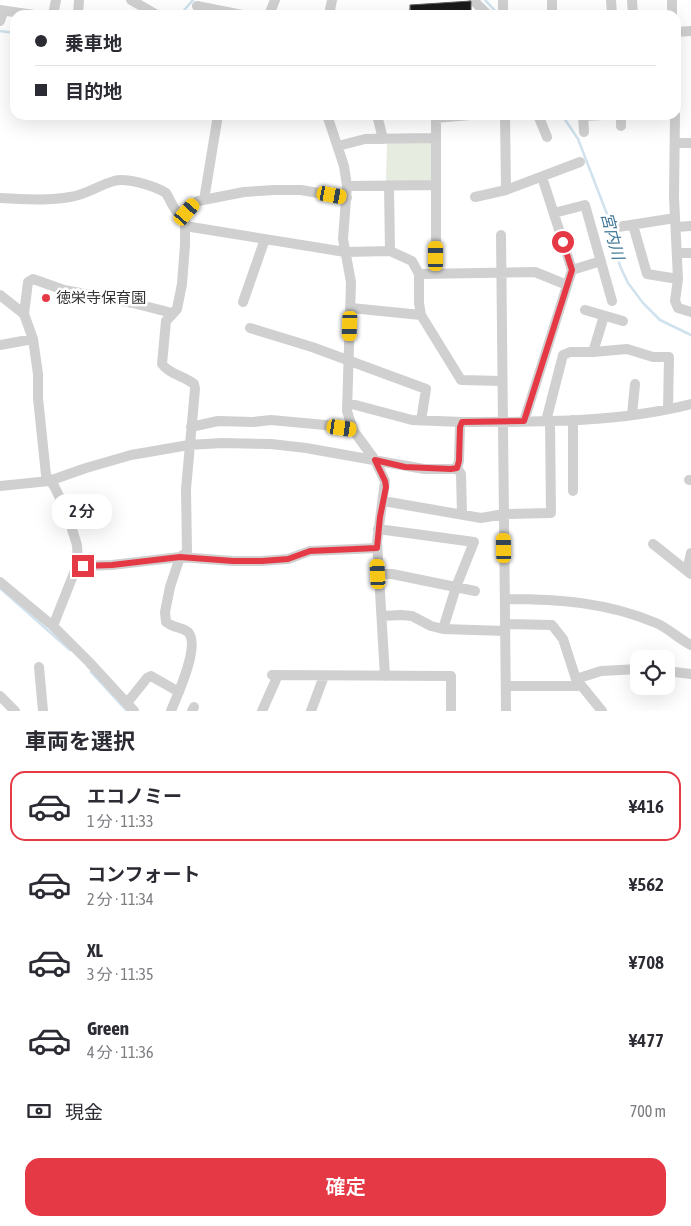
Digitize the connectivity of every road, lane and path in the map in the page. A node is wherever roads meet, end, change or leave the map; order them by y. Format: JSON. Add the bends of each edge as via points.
{"nodes":[{"id":1,"x":131,"y":0,"type":"edge"},
{"id":2,"x":473,"y":0,"type":"edge"},
{"id":3,"x":198,"y":7,"type":"edge"},
{"id":4,"x":146,"y":10,"type":"edge"},
{"id":5,"x":214,"y":10,"type":"edge"},
{"id":6,"x":483,"y":10,"type":"edge"},
{"id":7,"x":217,"y":120,"type":"edge"},
{"id":8,"x":329,"y":120,"type":"edge"},
{"id":9,"x":378,"y":120,"type":"edge"},
{"id":10,"x":436,"y":120,"type":"edge"},
{"id":11,"x":505,"y":120,"type":"edge"},
{"id":12,"x":540,"y":120,"type":"edge"},
{"id":13,"x":583,"y":120,"type":"edge"},
{"id":14,"x":621,"y":120,"type":"edge"},
{"id":15,"x":675,"y":120,"type":"edge"},
{"id":16,"x":622,"y":126,"type":"dead end"},
{"id":17,"x":584,"y":132,"type":"dead end"},
{"id":18,"x":547,"y":137,"type":"dead end"},
{"id":19,"x":436,"y":138,"type":"junction"},
{"id":20,"x":383,"y":139,"type":"junction"},
{"id":21,"x":676,"y":143,"type":"junction"},
{"id":22,"x":691,"y":143,"type":"edge"},
{"id":23,"x":338,"y":146,"type":"junction"},
{"id":24,"x":580,"y":162,"type":"dead end"},
{"id":25,"x":542,"y":177,"type":"junction"},
{"id":26,"x":436,"y":185,"type":"junction"},
{"id":27,"x":347,"y":186,"type":"junction"},
{"id":28,"x":389,"y":187,"type":"junction"},
{"id":29,"x":506,"y":190,"type":"junction"},
{"id":30,"x":0,"y":198,"type":"edge"},
{"id":31,"x":347,"y":198,"type":"junction"},
{"id":32,"x":475,"y":198,"type":"dead end"},
{"id":33,"x":204,"y":200,"type":"junction"},
{"id":34,"x":554,"y":213,"type":"junction"},
{"id":35,"x":185,"y":221,"type":"junction"},
{"id":36,"x":676,"y":222,"type":"junction"},
{"id":37,"x":633,"y":225,"type":"junction"},
{"id":38,"x":691,"y":226,"type":"edge"},
{"id":39,"x":618,"y":227,"type":"dead end"},
{"id":40,"x":501,"y":235,"type":"dead end"},
{"id":41,"x":265,"y":239,"type":"junction"},
{"id":42,"x":390,"y":251,"type":"junction"},
{"id":43,"x":345,"y":252,"type":"junction"},
{"id":44,"x":677,"y":253,"type":"junction"},
{"id":45,"x":691,"y":253,"type":"edge"},
{"id":46,"x":601,"y":261,"type":"junction"},
{"id":47,"x":572,"y":270,"type":"junction"},
{"id":48,"x":502,"y":272,"type":"junction"},
{"id":49,"x":419,"y":274,"type":"junction"},
{"id":50,"x":436,"y":274,"type":"junction"},
{"id":51,"x":678,"y":279,"type":"junction"},
{"id":52,"x":567,"y":285,"type":"junction"},
{"id":53,"x":0,"y":294,"type":"edge"},
{"id":54,"x":612,"y":301,"type":"dead end"},
{"id":55,"x":243,"y":302,"type":"dead end"},
{"id":56,"x":350,"y":308,"type":"junction"},
{"id":57,"x":585,"y":310,"type":"dead end"},
{"id":58,"x":691,"y":312,"type":"edge"},
{"id":59,"x":172,"y":313,"type":"junction"},
{"id":60,"x":24,"y":314,"type":"junction"},
{"id":61,"x":421,"y":315,"type":"junction"},
{"id":62,"x":604,"y":316,"type":"junction"},
{"id":63,"x":623,"y":321,"type":"dead end"},
{"id":64,"x":250,"y":328,"type":"dead end"},
{"id":65,"x":33,"y":340,"type":"junction"},
{"id":66,"x":0,"y":345,"type":"edge"},
{"id":67,"x":593,"y":352,"type":"junction"},
{"id":68,"x":349,"y":361,"type":"junction"},
{"id":69,"x":502,"y":381,"type":"junction"},
{"id":70,"x":635,"y":384,"type":"dead end"},
{"id":71,"x":348,"y":403,"type":"junction"},
{"id":72,"x":691,"y":404,"type":"edge"},
{"id":73,"x":668,"y":409,"type":"junction"},
{"id":74,"x":632,"y":416,"type":"junction"},
{"id":75,"x":573,"y":420,"type":"junction"},
{"id":76,"x":421,"y":421,"type":"junction"},
{"id":77,"x":524,"y":421,"type":"junction"},
{"id":78,"x":548,"y":421,"type":"junction"},
{"id":79,"x":462,"y":422,"type":"junction"},
{"id":80,"x":503,"y":422,"type":"junction"},
{"id":81,"x":191,"y":427,"type":"junction"},
{"id":82,"x":353,"y":430,"type":"junction"},
{"id":83,"x":189,"y":445,"type":"junction"},
{"id":84,"x":375,"y":460,"type":"junction"},
{"id":85,"x":457,"y":468,"type":"junction"},
{"id":86,"x":49,"y":480,"type":"junction"},
{"id":87,"x":0,"y":486,"type":"edge"},
{"id":88,"x":573,"y":491,"type":"dead end"},
{"id":89,"x":383,"y":501,"type":"junction"},
{"id":90,"x":462,"y":514,"type":"junction"},
{"id":91,"x":504,"y":514,"type":"junction"},
{"id":92,"x":378,"y":529,"type":"junction"},
{"id":93,"x":653,"y":544,"type":"dead end"},
{"id":94,"x":377,"y":548,"type":"junction"},
{"id":95,"x":691,"y":553,"type":"edge"},
{"id":96,"x":180,"y":557,"type":"junction"},
{"id":97,"x":78,"y":563,"type":"junction"},
{"id":98,"x":689,"y":573,"type":"edge"},
{"id":99,"x":378,"y":574,"type":"junction"},
{"id":100,"x":0,"y":582,"type":"edge"},
{"id":101,"x":456,"y":587,"type":"junction"},
{"id":102,"x":475,"y":591,"type":"dead end"},
{"id":103,"x":505,"y":599,"type":"junction"},
{"id":104,"x":382,"y":616,"type":"junction"},
{"id":105,"x":53,"y":626,"type":"junction"},
{"id":106,"x":505,"y":627,"type":"junction"},
{"id":107,"x":443,"y":629,"type":"junction"},
{"id":108,"x":691,"y":645,"type":"edge"},
{"id":109,"x":39,"y":667,"type":"dead end"},
{"id":110,"x":630,"y":669,"type":"edge"},
{"id":111,"x":675,"y":672,"type":"edge"},
{"id":112,"x":691,"y":674,"type":"edge"},
{"id":113,"x":324,"y":676,"type":"junction"},
{"id":114,"x":385,"y":676,"type":"junction"},
{"id":115,"x":579,"y":683,"type":"junction"},
{"id":116,"x":506,"y":686,"type":"junction"},
{"id":117,"x":179,"y":692,"type":"junction"},
{"id":118,"x":0,"y":696,"type":"edge"},
{"id":119,"x":130,"y":707,"type":"edge"},
{"id":120,"x":15,"y":711,"type":"edge"},
{"id":121,"x":43,"y":711,"type":"edge"},
{"id":122,"x":171,"y":711,"type":"edge"},
{"id":123,"x":262,"y":711,"type":"edge"},
{"id":124,"x":311,"y":711,"type":"edge"},
{"id":125,"x":451,"y":711,"type":"edge"},
{"id":126,"x":506,"y":711,"type":"edge"},
{"id":127,"x":602,"y":711,"type":"edge"}],
"edges":[{"from":1,"to":4,"type":"street"},
{"from":2,"to":6,"type":"street"},
{"from":3,"to":5,"type":"street"},
{"from":7,"to":33,"type":"street"},
{"from":8,"to":23,"type":"street"},
{"from":9,"to":20,"type":"street"},
{"from":10,"to":19,"type":"street"},
{"from":11,"to":29,"type":"street"},
{"from":12,"to":18,"type":"street"},
{"from":13,"to":17,"type":"street"},
{"from":14,"to":16,"type":"street"},
{"from":15,"to":21,"type":"street"},
{"from":19,"to":20,"type":"street"},
{"from":19,"to":26,"type":"street"},
{"from":20,"to":23,"type":"street","via":[[365,139]]},
{"from":21,"to":22,"type":"street"},
{"from":21,"to":36,"type":"street"},
{"from":23,"to":27,"type":"street"},
{"from":24,"to":25,"type":"street"},
{"from":25,"to":29,"type":"street"},
{"from":25,"to":34,"type":"street"},
{"from":26,"to":28,"type":"street"},
{"from":26,"to":50,"type":"street"},
{"from":27,"to":28,"type":"street"},
{"from":27,"to":31,"type":"street"},
{"from":28,"to":42,"type":"street"},
{"from":29,"to":32,"type":"street"},
{"from":30,"to":35,"type":"street","via":[[73,197],[114,181],[127,180],[166,192]]},
{"from":31,"to":33,"type":"street","via":[[301,190],[266,190]]},
{"from":31,"to":43,"type":"street"},
{"from":33,"to":35,"type":"street","via":[[195,203]]},
{"from":34,"to":46,"type":"street","via":[[585,205]]},
{"from":34,"to":47,"type":"street"},
{"from":35,"to":41,"type":"street"},
{"from":35,"to":59,"type":"street","via":[[182,284],[177,309]]},
{"from":36,"to":37,"type":"street"},
{"from":36,"to":38,"type":"street"},
{"from":36,"to":44,"type":"street"},
{"from":37,"to":39,"type":"street"},
{"from":37,"to":51,"type":"street","via":[[647,274]]},
{"from":40,"to":48,"type":"street"},
{"from":41,"to":43,"type":"street"},
{"from":41,"to":55,"type":"street"},
{"from":42,"to":43,"type":"street"},
{"from":42,"to":49,"type":"street","via":[[412,261]]},
{"from":43,"to":56,"type":"street","via":[[351,282]]},
{"from":44,"to":45,"type":"street"},
{"from":44,"to":51,"type":"street"},
{"from":46,"to":47,"type":"street"},
{"from":46,"to":54,"type":"street"},
{"from":47,"to":52,"type":"street"},
{"from":48,"to":50,"type":"street"},
{"from":48,"to":52,"type":"street","via":[[535,272]]},
{"from":48,"to":69,"type":"street"},
{"from":49,"to":50,"type":"street"},
{"from":49,"to":61,"type":"street"},
{"from":51,"to":58,"type":"street","via":[[675,301],[678,308]]},
{"from":52,"to":77,"type":"street"},
{"from":53,"to":60,"type":"street"},
{"from":56,"to":61,"type":"street"},
{"from":56,"to":68,"type":"street"},
{"from":57,"to":62,"type":"street"},
{"from":59,"to":60,"type":"street","via":[[58,289],[33,279],[28,282]]},
{"from":59,"to":81,"type":"street","via":[[166,321],[162,364],[165,369],[194,384]]},
{"from":60,"to":65,"type":"street"},
{"from":61,"to":69,"type":"street","via":[[461,380]]},
{"from":62,"to":63,"type":"street"},
{"from":62,"to":67,"type":"street"},
{"from":64,"to":68,"type":"street","via":[[312,346]]},
{"from":65,"to":66,"type":"street"},
{"from":65,"to":86,"type":"street"},
{"from":67,"to":73,"type":"street","via":[[627,349],[653,357],[669,357]]},
{"from":67,"to":78,"type":"street","via":[[563,355]]},
{"from":68,"to":71,"type":"street"},
{"from":68,"to":76,"type":"street","via":[[426,390]]},
{"from":69,"to":80,"type":"street"},
{"from":70,"to":74,"type":"street"},
{"from":71,"to":76,"type":"street"},
{"from":71,"to":82,"type":"street"},
{"from":72,"to":73,"type":"street"},
{"from":73,"to":74,"type":"street"},
{"from":74,"to":75,"type":"street"},
{"from":75,"to":78,"type":"street"},
{"from":75,"to":88,"type":"street"},
{"from":76,"to":79,"type":"street"},
{"from":77,"to":78,"type":"street"},
{"from":77,"to":80,"type":"street"},
{"from":78,"to":91,"type":"street","via":[[551,513]]},
{"from":79,"to":80,"type":"street"},
{"from":79,"to":85,"type":"street"},
{"from":80,"to":91,"type":"street"},
{"from":81,"to":82,"type":"street","via":[[218,421],[271,420],[325,424]]},
{"from":81,"to":83,"type":"street"},
{"from":82,"to":84,"type":"street"},
{"from":83,"to":84,"type":"street","via":[[271,444]]},
{"from":83,"to":86,"type":"street","via":[[131,455]]},
{"from":83,"to":96,"type":"street","via":[[187,552]]},
{"from":84,"to":85,"type":"street","via":[[424,469]]},
{"from":84,"to":89,"type":"street","via":[[385,481]]},
{"from":85,"to":90,"type":"street","via":[[461,474]]},
{"from":86,"to":87,"type":"street"},
{"from":86,"to":97,"type":"street","via":[[66,510],[77,545]]},
{"from":89,"to":90,"type":"street"},
{"from":89,"to":92,"type":"street"},
{"from":90,"to":91,"type":"street","via":[[481,518]]},
{"from":91,"to":103,"type":"street"},
{"from":92,"to":94,"type":"street"},
{"from":92,"to":101,"type":"street","via":[[474,542]]},
{"from":93,"to":98,"type":"street"},
{"from":94,"to":96,"type":"street","via":[[310,551],[288,559],[262,561]]},
{"from":94,"to":99,"type":"street"},
{"from":95,"to":98,"type":"street"},
{"from":96,"to":97,"type":"street","via":[[112,565],[83,566]]},
{"from":96,"to":117,"type":"street","via":[[165,612],[166,622],[190,634],[188,663]]},
{"from":97,"to":105,"type":"street"},
{"from":99,"to":101,"type":"street"},
{"from":99,"to":104,"type":"street"},
{"from":100,"to":105,"type":"street"},
{"from":101,"to":102,"type":"street"},
{"from":101,"to":107,"type":"street"},
{"from":103,"to":106,"type":"street"},
{"from":103,"to":108,"type":"street","via":[[589,603],[658,623]]},
{"from":104,"to":107,"type":"street","via":[[412,616]]},
{"from":104,"to":114,"type":"street"},
{"from":105,"to":119,"type":"street"},
{"from":106,"to":107,"type":"street"},
{"from":106,"to":115,"type":"street","via":[[552,625],[562,639]]},
{"from":106,"to":116,"type":"street"},
{"from":109,"to":121,"type":"street"},
{"from":110,"to":115,"type":"street","via":[[601,671]]},
{"from":111,"to":112,"type":"street"},
{"from":113,"to":114,"type":"street"},
{"from":113,"to":123,"type":"street","via":[[275,675]]},
{"from":113,"to":124,"type":"street"},
{"from":114,"to":125,"type":"street","via":[[451,676]]},
{"from":115,"to":116,"type":"street"},
{"from":115,"to":127,"type":"street"},
{"from":116,"to":126,"type":"street"},
{"from":117,"to":119,"type":"street","via":[[151,676]]},
{"from":117,"to":122,"type":"street"},
{"from":118,"to":120,"type":"street"}]}
